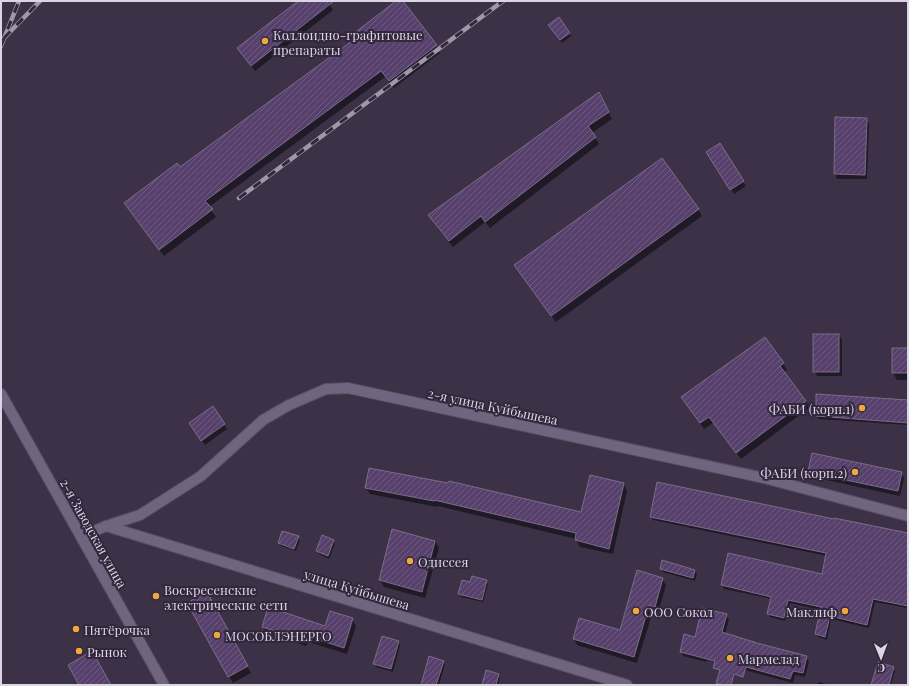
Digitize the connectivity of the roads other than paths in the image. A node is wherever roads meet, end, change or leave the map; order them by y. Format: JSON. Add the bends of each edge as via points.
{"nodes":[{"id":1,"x":1,"y":394,"type":"edge"},
{"id":2,"x":908,"y":516,"type":"edge"},
{"id":3,"x":106,"y":526,"type":"junction"},
{"id":4,"x":81,"y":537,"type":"junction"},
{"id":5,"x":164,"y":685,"type":"edge"},
{"id":6,"x":627,"y":685,"type":"edge"}],
"edges":[{"from":1,"to":4,"type":"street","name":"2-я Заводская улица"},
{"from":2,"to":3,"type":"street","name":"2-я улица Куйбышева","via":[[764,478],[348,388],[326,389],[289,405],[263,420],[201,476],[140,515]]},
{"from":3,"to":4,"type":"street"},
{"from":3,"to":6,"type":"street","name":"улица Куйбышева"},
{"from":4,"to":5,"type":"street","name":"2-я Заводская улица"}]}
